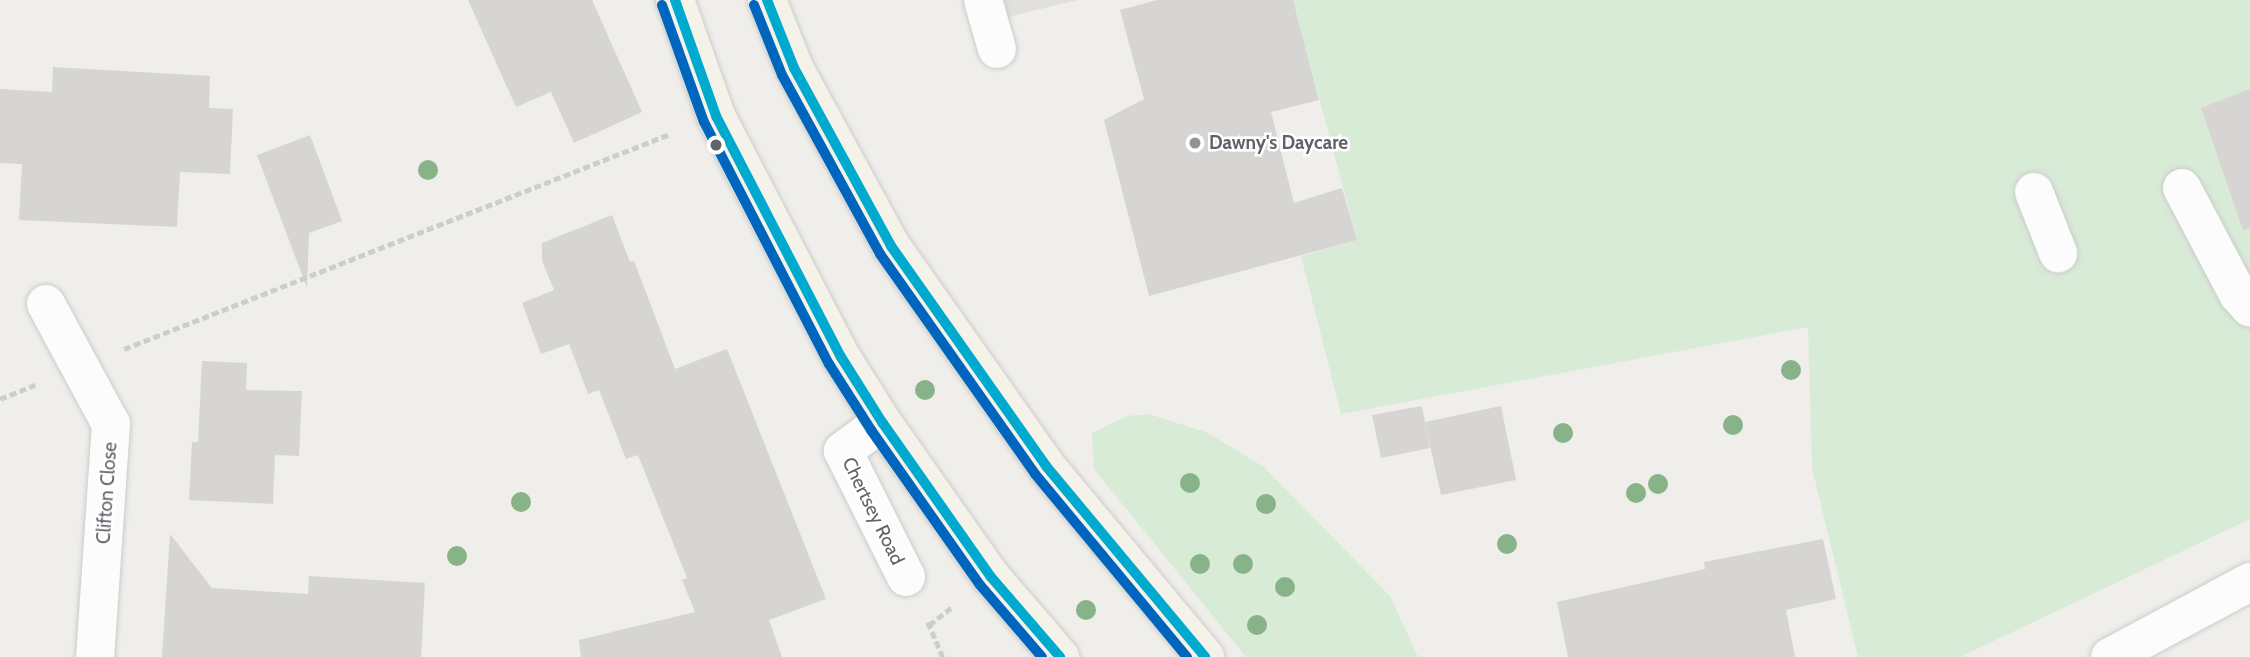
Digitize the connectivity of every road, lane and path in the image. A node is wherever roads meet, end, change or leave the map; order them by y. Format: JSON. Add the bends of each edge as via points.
{"nodes":[{"id":1,"x":675,"y":0,"type":"edge"},
{"id":2,"x":767,"y":0,"type":"edge"},
{"id":3,"x":983,"y":0,"type":"edge"},
{"id":4,"x":998,"y":49,"type":"dead end"},
{"id":5,"x":716,"y":116,"type":"junction"},
{"id":6,"x":2182,"y":188,"type":"dead end"},
{"id":7,"x":2034,"y":192,"type":"dead end"},
{"id":8,"x":2058,"y":253,"type":"dead end"},
{"id":9,"x":46,"y":304,"type":"dead end"},
{"id":10,"x":2250,"y":308,"type":"edge"},
{"id":11,"x":79,"y":366,"type":"junction"},
{"id":12,"x":0,"y":399,"type":"edge"},
{"id":13,"x":882,"y":422,"type":"junction"},
{"id":14,"x":906,"y":578,"type":"dead end"},
{"id":15,"x":2250,"y":582,"type":"edge"},
{"id":16,"x":957,"y":603,"type":"dead end"},
{"id":17,"x":94,"y":657,"type":"edge"},
{"id":18,"x":943,"y":657,"type":"edge"},
{"id":19,"x":1060,"y":657,"type":"edge"},
{"id":20,"x":1205,"y":657,"type":"edge"},
{"id":21,"x":2110,"y":657,"type":"edge"}],
"edges":[{"from":1,"to":5,"type":"main road"},
{"from":2,"to":20,"type":"main road","via":[[794,68],[891,246],[1046,466]]},
{"from":3,"to":4,"type":"street"},
{"from":5,"to":11,"type":"path"},
{"from":5,"to":13,"type":"main road","via":[[841,357]]},
{"from":6,"to":10,"type":"street","via":[[2238,294]]},
{"from":7,"to":8,"type":"street"},
{"from":9,"to":11,"type":"street","name":"Clifton Close"},
{"from":11,"to":12,"type":"path"},
{"from":11,"to":17,"type":"street","name":"Clifton Close","via":[[111,424]]},
{"from":13,"to":14,"type":"street","name":"Chertsey Road","via":[[843,451]]},
{"from":13,"to":19,"type":"main road","via":[[990,577]]},
{"from":15,"to":21,"type":"street"},
{"from":16,"to":18,"type":"path","via":[[929,625]]}]}
